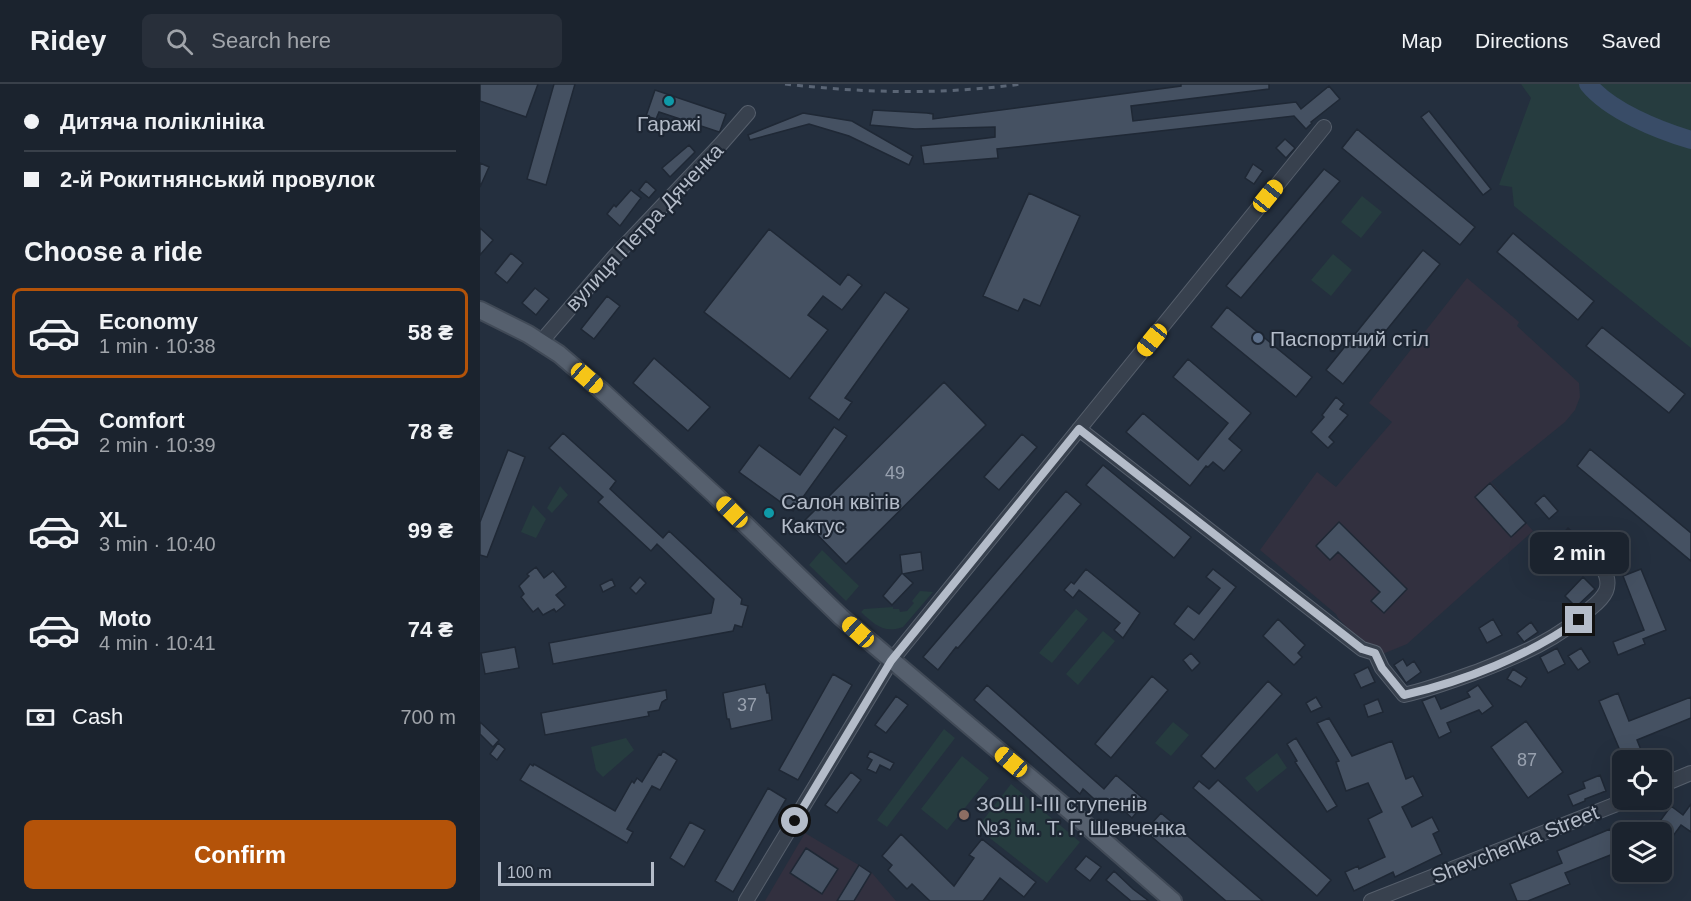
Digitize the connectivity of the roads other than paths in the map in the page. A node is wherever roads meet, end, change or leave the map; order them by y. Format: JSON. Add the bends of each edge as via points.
{"nodes":[{"id":1,"x":748,"y":113,"type":"dead end"},
{"id":2,"x":1324,"y":127,"type":"dead end"},
{"id":3,"x":480,"y":310,"type":"edge"},
{"id":4,"x":541,"y":342,"type":"junction"},
{"id":5,"x":1079,"y":429,"type":"junction"},
{"id":6,"x":1589,"y":551,"type":"dead end"},
{"id":7,"x":907,"y":642,"type":"junction"},
{"id":8,"x":875,"y":647,"type":"junction"},
{"id":9,"x":891,"y":661,"type":"junction"},
{"id":10,"x":909,"y":676,"type":"junction"},
{"id":11,"x":878,"y":684,"type":"junction"},
{"id":12,"x":1691,"y":773,"type":"edge"},
{"id":13,"x":1672,"y":781,"type":"edge"},
{"id":14,"x":1612,"y":806,"type":"edge"},
{"id":15,"x":746,"y":901,"type":"edge"},
{"id":16,"x":1173,"y":901,"type":"edge"},
{"id":17,"x":1371,"y":901,"type":"edge"}],
"edges":[{"from":1,"to":4,"type":"street","name":"вулиця Петра Дяченка"},
{"from":2,"to":5,"type":"street"},
{"from":3,"to":4,"type":"main road"},
{"from":4,"to":8,"type":"main road","via":[[618,405]]},
{"from":5,"to":6,"type":"street","via":[[1362,649],[1375,653],[1404,695],[1522,654],[1579,620],[1606,590],[1602,564]]},
{"from":5,"to":7,"type":"street"},
{"from":7,"to":8,"type":"street"},
{"from":7,"to":9,"type":"street"},
{"from":7,"to":10,"type":"street","via":[[902,654]]},
{"from":8,"to":9,"type":"main road"},
{"from":8,"to":11,"type":"street","via":[[880,670]]},
{"from":9,"to":10,"type":"main road"},
{"from":9,"to":11,"type":"street"},
{"from":10,"to":11,"type":"street","via":[[888,677]]},
{"from":10,"to":16,"type":"main road"},
{"from":11,"to":15,"type":"street"},
{"from":12,"to":13,"type":"street"},
{"from":14,"to":17,"type":"street","name":"Shevchenka Street"}]}
